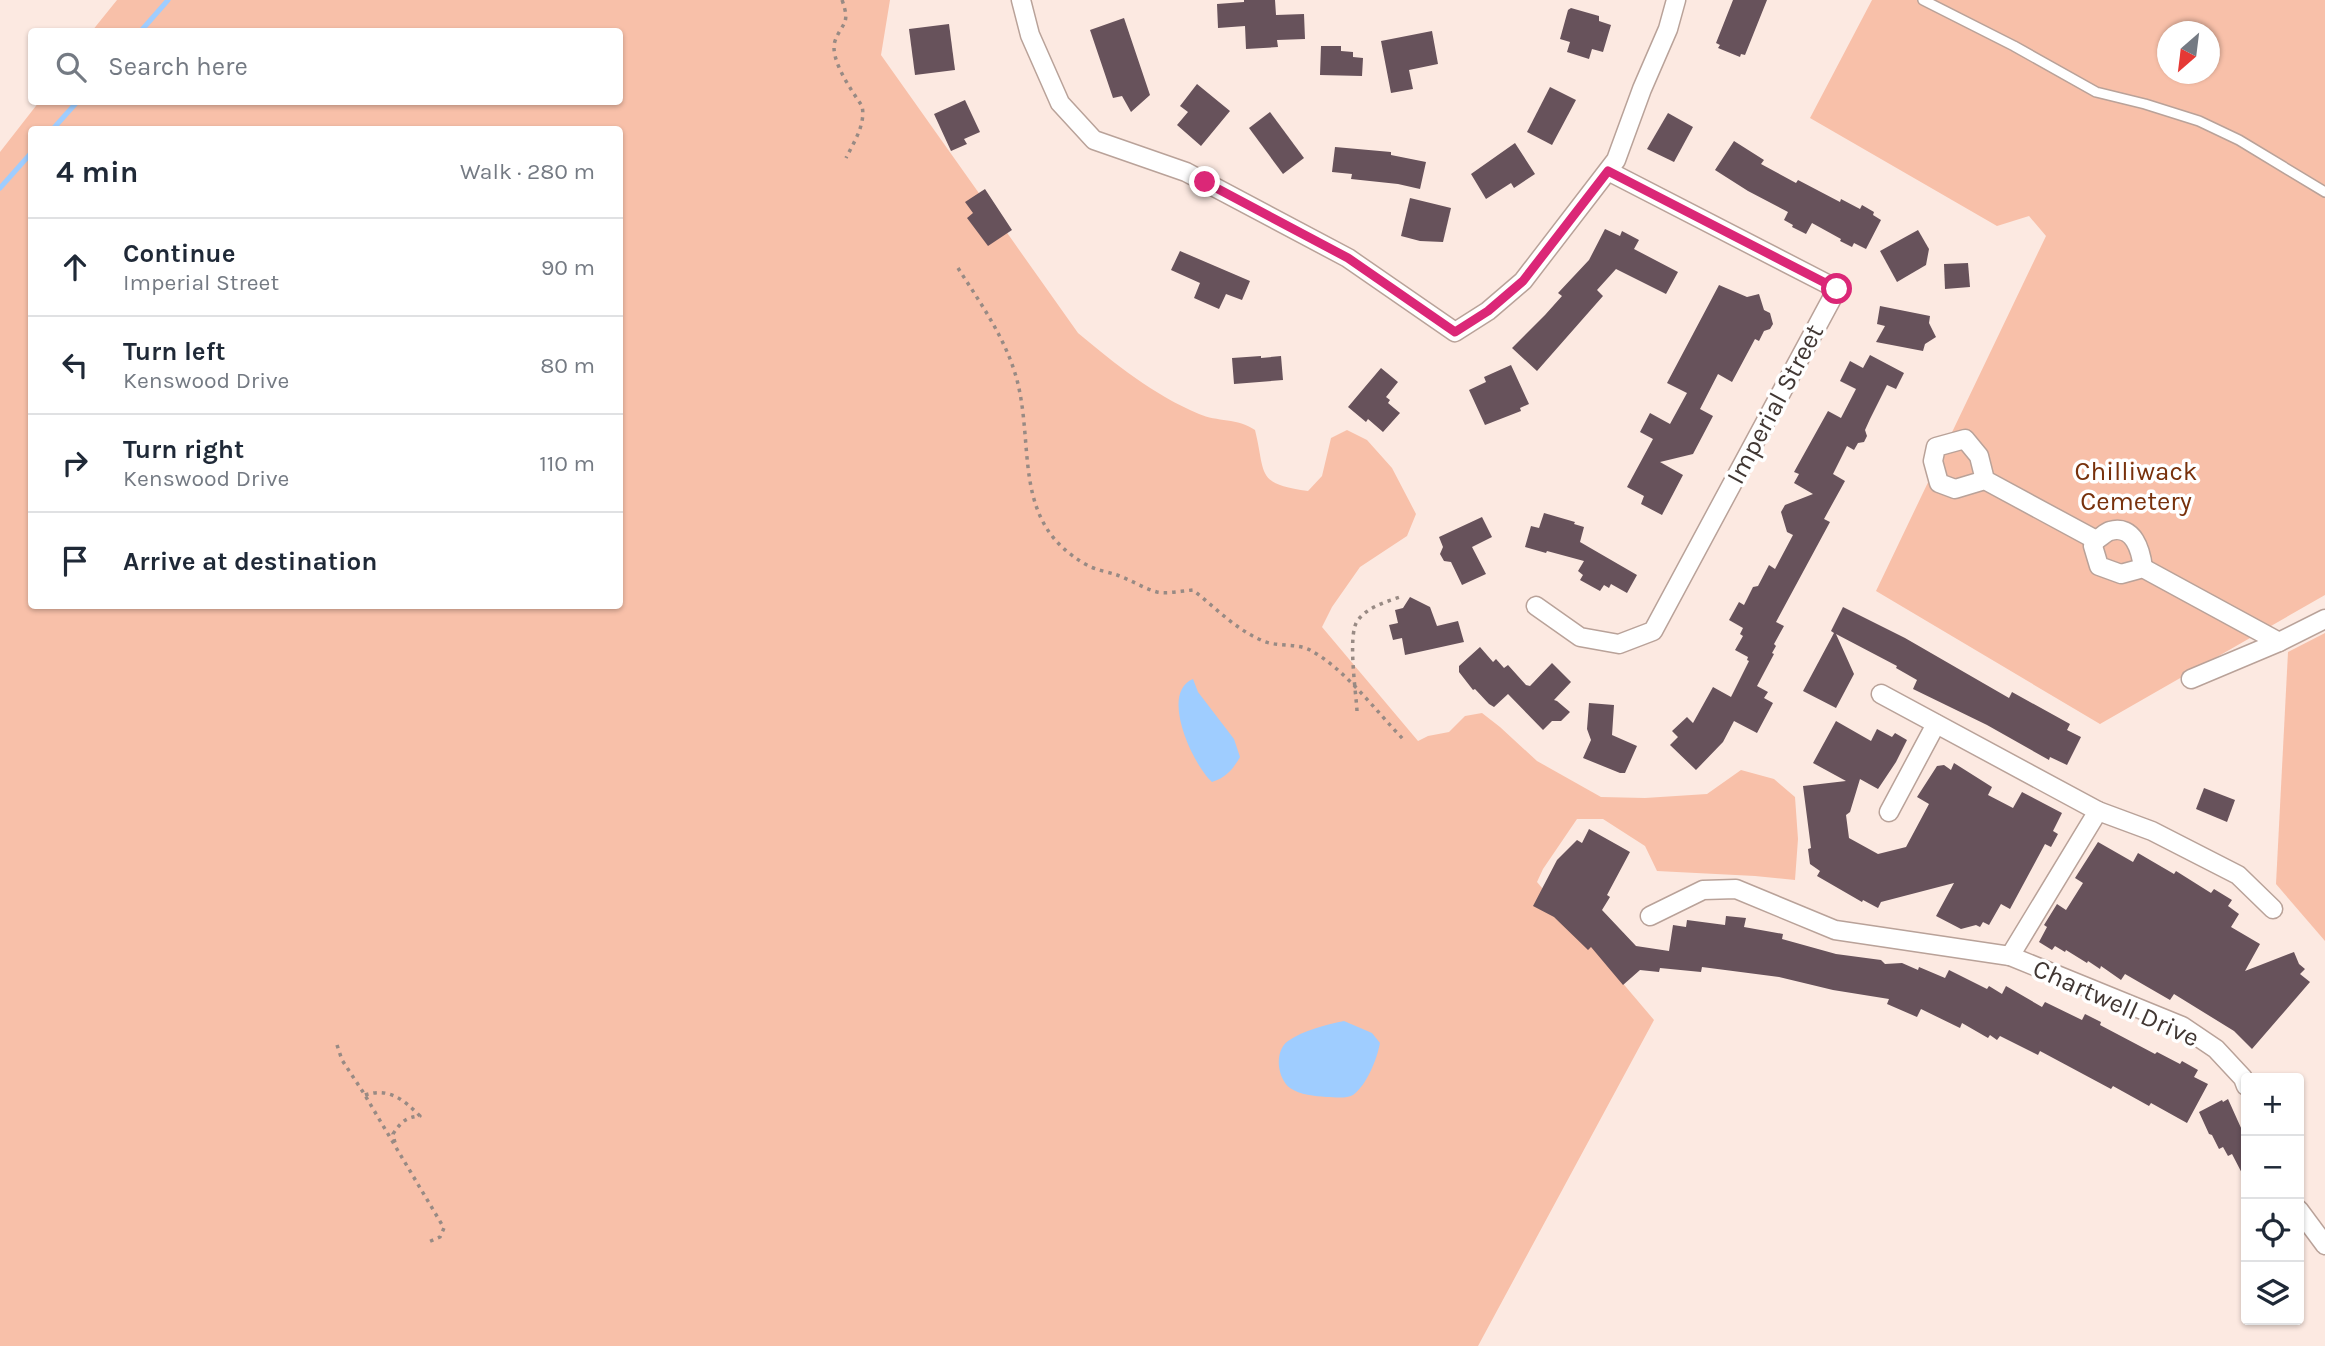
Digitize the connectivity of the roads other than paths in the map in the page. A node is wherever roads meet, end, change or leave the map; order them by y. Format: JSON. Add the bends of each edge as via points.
{"nodes":[{"id":1,"x":1021,"y":0,"type":"edge"},
{"id":2,"x":1676,"y":0,"type":"edge"},
{"id":3,"x":1923,"y":0,"type":"edge"},
{"id":4,"x":1608,"y":171,"type":"junction"},
{"id":5,"x":2325,"y":191,"type":"edge"},
{"id":6,"x":1985,"y":480,"type":"dead end"},
{"id":7,"x":2096,"y":540,"type":"junction"},
{"id":8,"x":2143,"y":568,"type":"junction"},
{"id":9,"x":1536,"y":606,"type":"dead end"},
{"id":10,"x":2325,"y":619,"type":"edge"},
{"id":11,"x":2279,"y":642,"type":"junction"},
{"id":12,"x":2191,"y":679,"type":"dead end"},
{"id":13,"x":1881,"y":694,"type":"dead end"},
{"id":14,"x":1936,"y":724,"type":"junction"},
{"id":15,"x":2098,"y":811,"type":"junction"},
{"id":16,"x":1889,"y":812,"type":"dead end"},
{"id":17,"x":2273,"y":909,"type":"dead end"},
{"id":18,"x":1650,"y":916,"type":"dead end"},
{"id":19,"x":2010,"y":956,"type":"junction"},
{"id":20,"x":2241,"y":1076,"type":"edge"},
{"id":21,"x":2304,"y":1217,"type":"edge"},
{"id":22,"x":2325,"y":1245,"type":"edge"}],
"edges":[{"from":1,"to":4,"type":"street","via":[[1030,34],[1060,103],[1094,140],[1186,172],[1275,219],[1348,258],[1455,332],[1523,281]]},
{"from":2,"to":4,"type":"street"},
{"from":3,"to":5,"type":"lane","via":[[2096,92],[2145,103],[2239,140]]},
{"from":4,"to":9,"type":"street","name":"Imperial Street","via":[[1837,289],[1653,631],[1619,644],[1580,637]]},
{"from":6,"to":7,"type":"street"},
{"from":7,"to":8,"type":"street","via":[[2093,546],[2099,566],[2121,574]]},
{"from":7,"to":8,"type":"street","via":[[2110,531],[2124,531],[2137,541]]},
{"from":8,"to":11,"type":"street"},
{"from":10,"to":11,"type":"street"},
{"from":11,"to":12,"type":"street"},
{"from":13,"to":14,"type":"street"},
{"from":14,"to":15,"type":"street"},
{"from":14,"to":16,"type":"street"},
{"from":15,"to":17,"type":"street","via":[[2152,831],[2238,875]]},
{"from":15,"to":19,"type":"street","name":"Chartwell Drive"},
{"from":18,"to":19,"type":"street","name":"Chartwell Drive","via":[[1703,890],[1736,889],[1835,930]]},
{"from":19,"to":20,"type":"street","name":"Chartwell Drive","via":[[2182,1026],[2216,1049]]},
{"from":21,"to":22,"type":"street"}]}
